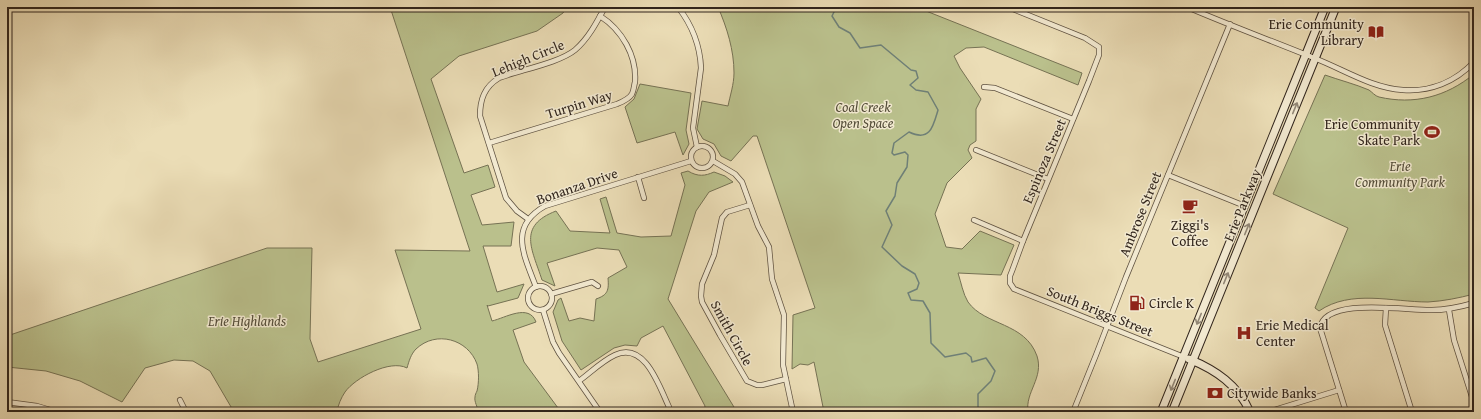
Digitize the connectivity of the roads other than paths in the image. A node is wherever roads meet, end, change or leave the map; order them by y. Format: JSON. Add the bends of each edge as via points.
{"nodes":[{"id":1,"x":605,"y":7,"type":"edge"},
{"id":2,"x":678,"y":7,"type":"edge"},
{"id":3,"x":1008,"y":7,"type":"edge"},
{"id":4,"x":1187,"y":7,"type":"edge"},
{"id":5,"x":1325,"y":7,"type":"edge"},
{"id":6,"x":1336,"y":7,"type":"edge"},
{"id":7,"x":1016,"y":8,"type":"edge"},
{"id":8,"x":600,"y":16,"type":"junction"},
{"id":9,"x":1230,"y":24,"type":"junction"},
{"id":10,"x":1306,"y":55,"type":"junction"},
{"id":11,"x":1316,"y":58,"type":"junction"},
{"id":12,"x":1474,"y":62,"type":"edge"},
{"id":13,"x":984,"y":87,"type":"dead end"},
{"id":14,"x":1073,"y":119,"type":"junction"},
{"id":15,"x":489,"y":144,"type":"junction"},
{"id":16,"x":697,"y":146,"type":"junction"},
{"id":17,"x":976,"y":150,"type":"dead end"},
{"id":18,"x":691,"y":161,"type":"junction"},
{"id":19,"x":713,"y":161,"type":"junction"},
{"id":20,"x":1168,"y":175,"type":"junction"},
{"id":21,"x":637,"y":178,"type":"junction"},
{"id":22,"x":1048,"y":179,"type":"junction"},
{"id":23,"x":644,"y":198,"type":"dead end"},
{"id":24,"x":750,"y":205,"type":"junction"},
{"id":25,"x":1245,"y":206,"type":"junction"},
{"id":26,"x":528,"y":219,"type":"junction"},
{"id":27,"x":974,"y":220,"type":"dead end"},
{"id":28,"x":1023,"y":241,"type":"junction"},
{"id":29,"x":1010,"y":283,"type":"joint"},
{"id":30,"x":536,"y":286,"type":"junction"},
{"id":31,"x":598,"y":286,"type":"dead end"},
{"id":32,"x":551,"y":294,"type":"junction"},
{"id":33,"x":1474,"y":303,"type":"edge"},
{"id":34,"x":1386,"y":308,"type":"junction"},
{"id":35,"x":543,"y":310,"type":"junction"},
{"id":36,"x":1449,"y":310,"type":"junction"},
{"id":37,"x":1107,"y":327,"type":"junction"},
{"id":38,"x":1184,"y":357,"type":"junction"},
{"id":39,"x":1193,"y":361,"type":"junction"},
{"id":40,"x":786,"y":379,"type":"junction"},
{"id":41,"x":579,"y":381,"type":"junction"},
{"id":42,"x":1339,"y":390,"type":"junction"},
{"id":43,"x":180,"y":400,"type":"dead end"},
{"id":44,"x":7,"y":402,"type":"edge"},
{"id":45,"x":1474,"y":403,"type":"edge"},
{"id":46,"x":57,"y":412,"type":"edge"},
{"id":47,"x":186,"y":412,"type":"edge"},
{"id":48,"x":600,"y":412,"type":"edge"},
{"id":49,"x":670,"y":412,"type":"edge"},
{"id":50,"x":793,"y":412,"type":"edge"},
{"id":51,"x":1073,"y":412,"type":"edge"},
{"id":52,"x":1161,"y":412,"type":"edge"},
{"id":53,"x":1172,"y":412,"type":"edge"},
{"id":54,"x":1250,"y":412,"type":"edge"},
{"id":55,"x":1268,"y":412,"type":"edge"},
{"id":56,"x":1346,"y":412,"type":"edge"},
{"id":57,"x":1412,"y":412,"type":"edge"}],
"edges":[{"from":1,"to":8,"type":"street","name":"Lehigh Circle"},
{"from":2,"to":16,"type":"street","via":[[692,28],[700,58],[693,128]]},
{"from":3,"to":7,"type":"street"},
{"from":4,"to":9,"type":"street"},
{"from":5,"to":10,"type":"main road","name":"Erie Parkway"},
{"from":6,"to":11,"type":"main road","name":"Erie Parkway"},
{"from":7,"to":14,"type":"street","name":"Espinoza Street","via":[[1085,38],[1099,47],[1099,55]]},
{"from":8,"to":15,"type":"street","name":"Lehigh Circle","via":[[588,36],[573,51],[555,60],[499,78],[486,89],[482,96],[480,116]]},
{"from":8,"to":15,"type":"street","name":"Turpin Way","via":[[612,25],[630,49],[635,66],[633,93],[617,104]]},
{"from":9,"to":10,"type":"street"},
{"from":9,"to":20,"type":"street","name":"Ambrose Street"},
{"from":10,"to":11,"type":"street"},
{"from":10,"to":25,"type":"main road","name":"Erie Parkway"},
{"from":11,"to":12,"type":"street","via":[[1373,84],[1406,90],[1421,90],[1439,85],[1457,77]]},
{"from":39,"to":11,"type":"main road","name":"Erie Parkway","one_way":true},
{"from":13,"to":14,"type":"street","via":[[995,88]]},
{"from":14,"to":22,"type":"street","name":"Espinoza Street"},
{"from":15,"to":26,"type":"street","name":"Lehigh Circle","via":[[506,198]]},
{"from":16,"to":18,"type":"street","via":[[692,151]]},
{"from":16,"to":19,"type":"street","via":[[708,148],[713,154]]},
{"from":17,"to":22,"type":"street"},
{"from":18,"to":19,"type":"street","via":[[696,167],[704,169]]},
{"from":18,"to":21,"type":"street"},
{"from":19,"to":24,"type":"street","via":[[735,174],[742,182]]},
{"from":20,"to":25,"type":"street"},
{"from":20,"to":37,"type":"street","name":"Ambrose Street"},
{"from":21,"to":23,"type":"street","name":"Bonanza Drive"},
{"from":21,"to":26,"type":"street","name":"Bonanza Drive","via":[[545,206]]},
{"from":22,"to":28,"type":"street","name":"Espinoza Street"},
{"from":24,"to":40,"type":"street","via":[[769,247],[772,279],[784,315],[783,365]]},
{"from":24,"to":40,"type":"street","name":"Smith Circle","via":[[728,212],[722,218],[714,255],[702,284],[702,302],[747,381],[762,385]]},
{"from":25,"to":38,"type":"main road","name":"Erie Parkway","one_way":true},
{"from":26,"to":30,"type":"street","name":"Bonanza Drive","via":[[522,229],[522,242]]},
{"from":27,"to":28,"type":"street"},
{"from":28,"to":29,"type":"street","name":"Espinoza Street","via":[[1010,276]]},
{"from":29,"to":37,"type":"street","name":"South Briggs Street","via":[[1014,289]]},
{"from":30,"to":32,"type":"street","via":[[544,286]]},
{"from":30,"to":35,"type":"street","via":[[529,292],[528,301],[536,309]]},
{"from":31,"to":32,"type":"street","via":[[592,282]]},
{"from":32,"to":35,"type":"street","via":[[551,304]]},
{"from":33,"to":36,"type":"street"},
{"from":34,"to":36,"type":"street"},
{"from":34,"to":42,"type":"street","via":[[1354,307],[1326,316],[1321,322],[1320,328]]},
{"from":34,"to":57,"type":"street","via":[[1385,325]]},
{"from":35,"to":41,"type":"street","via":[[553,342]]},
{"from":36,"to":45,"type":"street","via":[[1454,340]]},
{"from":37,"to":38,"type":"street","name":"South Briggs Street"},
{"from":37,"to":51,"type":"street","name":"Ambrose Street"},
{"from":38,"to":39,"type":"main road"},
{"from":38,"to":52,"type":"main road","name":"Erie Parkway","one_way":true},
{"from":39,"to":53,"type":"main road","name":"Erie Parkway"},
{"from":39,"to":54,"type":"main road","via":[[1224,378],[1241,396]]},
{"from":40,"to":50,"type":"street"},
{"from":41,"to":48,"type":"street"},
{"from":41,"to":49,"type":"street","via":[[614,356],[623,352],[635,354],[648,366]]},
{"from":42,"to":55,"type":"street"},
{"from":42,"to":56,"type":"street"},
{"from":43,"to":47,"type":"street"},
{"from":44,"to":46,"type":"street"}]}
